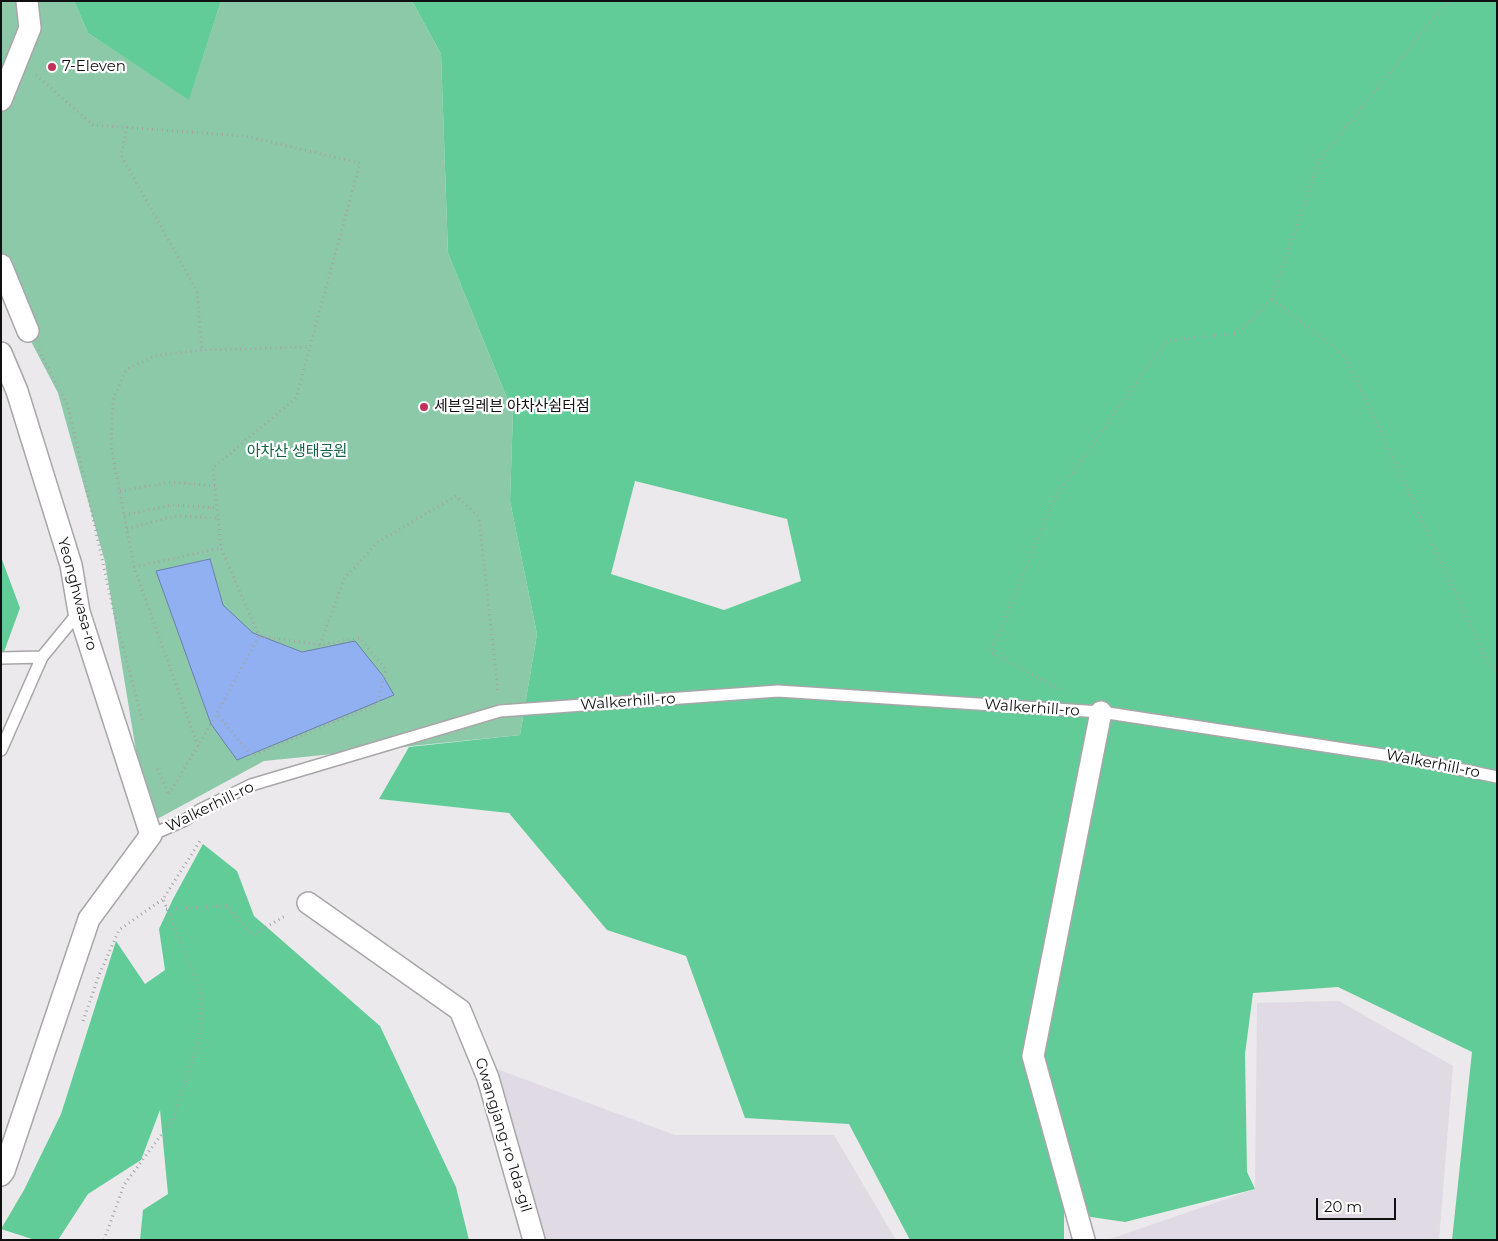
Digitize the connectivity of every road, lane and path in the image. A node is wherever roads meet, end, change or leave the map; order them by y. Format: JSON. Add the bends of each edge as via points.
{"nodes":[{"id":1,"x":27,"y":1,"type":"edge"},
{"id":2,"x":1451,"y":1,"type":"edge"},
{"id":3,"x":16,"y":59,"type":"junction"},
{"id":4,"x":1,"y":100,"type":"edge"},
{"id":5,"x":127,"y":127,"type":"junction"},
{"id":6,"x":1,"y":265,"type":"edge"},
{"id":7,"x":1272,"y":299,"type":"junction"},
{"id":8,"x":28,"y":331,"type":"joint"},
{"id":9,"x":310,"y":347,"type":"junction"},
{"id":10,"x":202,"y":350,"type":"junction"},
{"id":11,"x":1,"y":353,"type":"edge"},
{"id":12,"x":215,"y":486,"type":"junction"},
{"id":13,"x":120,"y":491,"type":"junction"},
{"id":14,"x":217,"y":508,"type":"junction"},
{"id":15,"x":124,"y":515,"type":"junction"},
{"id":16,"x":218,"y":518,"type":"junction"},
{"id":17,"x":127,"y":529,"type":"junction"},
{"id":18,"x":221,"y":548,"type":"junction"},
{"id":19,"x":134,"y":567,"type":"junction"},
{"id":20,"x":79,"y":612,"type":"junction"},
{"id":21,"x":259,"y":636,"type":"junction"},
{"id":22,"x":320,"y":646,"type":"junction"},
{"id":23,"x":42,"y":657,"type":"junction"},
{"id":24,"x":1,"y":658,"type":"edge"},
{"id":25,"x":1497,"y":672,"type":"edge"},
{"id":26,"x":1067,"y":694,"type":"dead end"},
{"id":27,"x":500,"y":711,"type":"junction"},
{"id":28,"x":1101,"y":712,"type":"junction"},
{"id":29,"x":217,"y":714,"type":"junction"},
{"id":30,"x":144,"y":729,"type":"dead end"},
{"id":31,"x":198,"y":746,"type":"junction"},
{"id":32,"x":1,"y":750,"type":"edge"},
{"id":33,"x":155,"y":764,"type":"dead end"},
{"id":34,"x":1497,"y":777,"type":"edge"},
{"id":35,"x":151,"y":835,"type":"junction"},
{"id":36,"x":200,"y":841,"type":"dead end"},
{"id":37,"x":163,"y":899,"type":"junction"},
{"id":38,"x":308,"y":903,"type":"joint"},
{"id":39,"x":166,"y":909,"type":"junction"},
{"id":40,"x":83,"y":1021,"type":"dead end"},
{"id":41,"x":1,"y":1175,"type":"edge"},
{"id":42,"x":104,"y":1240,"type":"edge"},
{"id":43,"x":534,"y":1240,"type":"edge"},
{"id":44,"x":1084,"y":1240,"type":"edge"}],
"edges":[{"from":1,"to":3,"type":"street","via":[[30,28]]},
{"from":2,"to":7,"type":"path","via":[[1442,6],[1319,161]]},
{"from":3,"to":4,"type":"street"},
{"from":3,"to":5,"type":"path","via":[[93,125]]},
{"from":5,"to":9,"type":"path","via":[[245,136],[360,163]]},
{"from":5,"to":10,"type":"path","via":[[121,155],[197,291]]},
{"from":6,"to":8,"type":"street"},
{"from":7,"to":25,"type":"path","via":[[1346,357],[1488,664]]},
{"from":7,"to":26,"type":"path","via":[[1238,333],[1166,342],[1054,499],[991,652]]},
{"from":8,"to":30,"type":"path","via":[[68,406]]},
{"from":9,"to":10,"type":"path"},
{"from":9,"to":12,"type":"path","via":[[296,398],[213,468]]},
{"from":10,"to":13,"type":"path","via":[[154,356],[126,370],[113,400],[111,446]]},
{"from":11,"to":20,"type":"street","name":"Yeonghwasa-ro","via":[[17,391],[71,565]]},
{"from":12,"to":13,"type":"path","via":[[172,482]]},
{"from":12,"to":14,"type":"path"},
{"from":13,"to":15,"type":"path"},
{"from":14,"to":15,"type":"path","via":[[173,505]]},
{"from":14,"to":16,"type":"path"},
{"from":15,"to":17,"type":"path"},
{"from":16,"to":17,"type":"path","via":[[175,516]]},
{"from":16,"to":18,"type":"path"},
{"from":17,"to":19,"type":"path"},
{"from":18,"to":19,"type":"path"},
{"from":18,"to":21,"type":"path"},
{"from":19,"to":31,"type":"path"},
{"from":20,"to":23,"type":"lane"},
{"from":20,"to":35,"type":"street","name":"Yeonghwasa-ro"},
{"from":21,"to":22,"type":"path"},
{"from":21,"to":29,"type":"path"},
{"from":22,"to":27,"type":"path","via":[[344,579],[378,542],[456,496],[479,517]]},
{"from":22,"to":29,"type":"path","via":[[360,638],[386,670],[378,704],[252,756]]},
{"from":23,"to":24,"type":"lane"},
{"from":23,"to":32,"type":"lane"},
{"from":27,"to":28,"type":"lane","name":"Walkerhill-ro","via":[[778,691]]},
{"from":27,"to":35,"type":"lane","name":"Walkerhill-ro","via":[[251,785]]},
{"from":28,"to":34,"type":"lane","name":"Walkerhill-ro","via":[[1410,759]]},
{"from":28,"to":44,"type":"street","via":[[1033,1056]]},
{"from":29,"to":31,"type":"path"},
{"from":31,"to":33,"type":"path","via":[[169,794]]},
{"from":35,"to":41,"type":"street","name":"Walkerhill-ro","via":[[89,919]]},
{"from":36,"to":37,"type":"path"},
{"from":37,"to":39,"type":"path"},
{"from":37,"to":40,"type":"path","via":[[118,930]]},
{"from":38,"to":39,"type":"path","via":[[252,935],[227,906]]},
{"from":38,"to":43,"type":"street","name":"Gwangjang-ro 1da-gil","via":[[460,1010],[488,1078]]},
{"from":39,"to":42,"type":"path","via":[[201,992],[202,1034],[173,1119],[124,1185]]}]}
